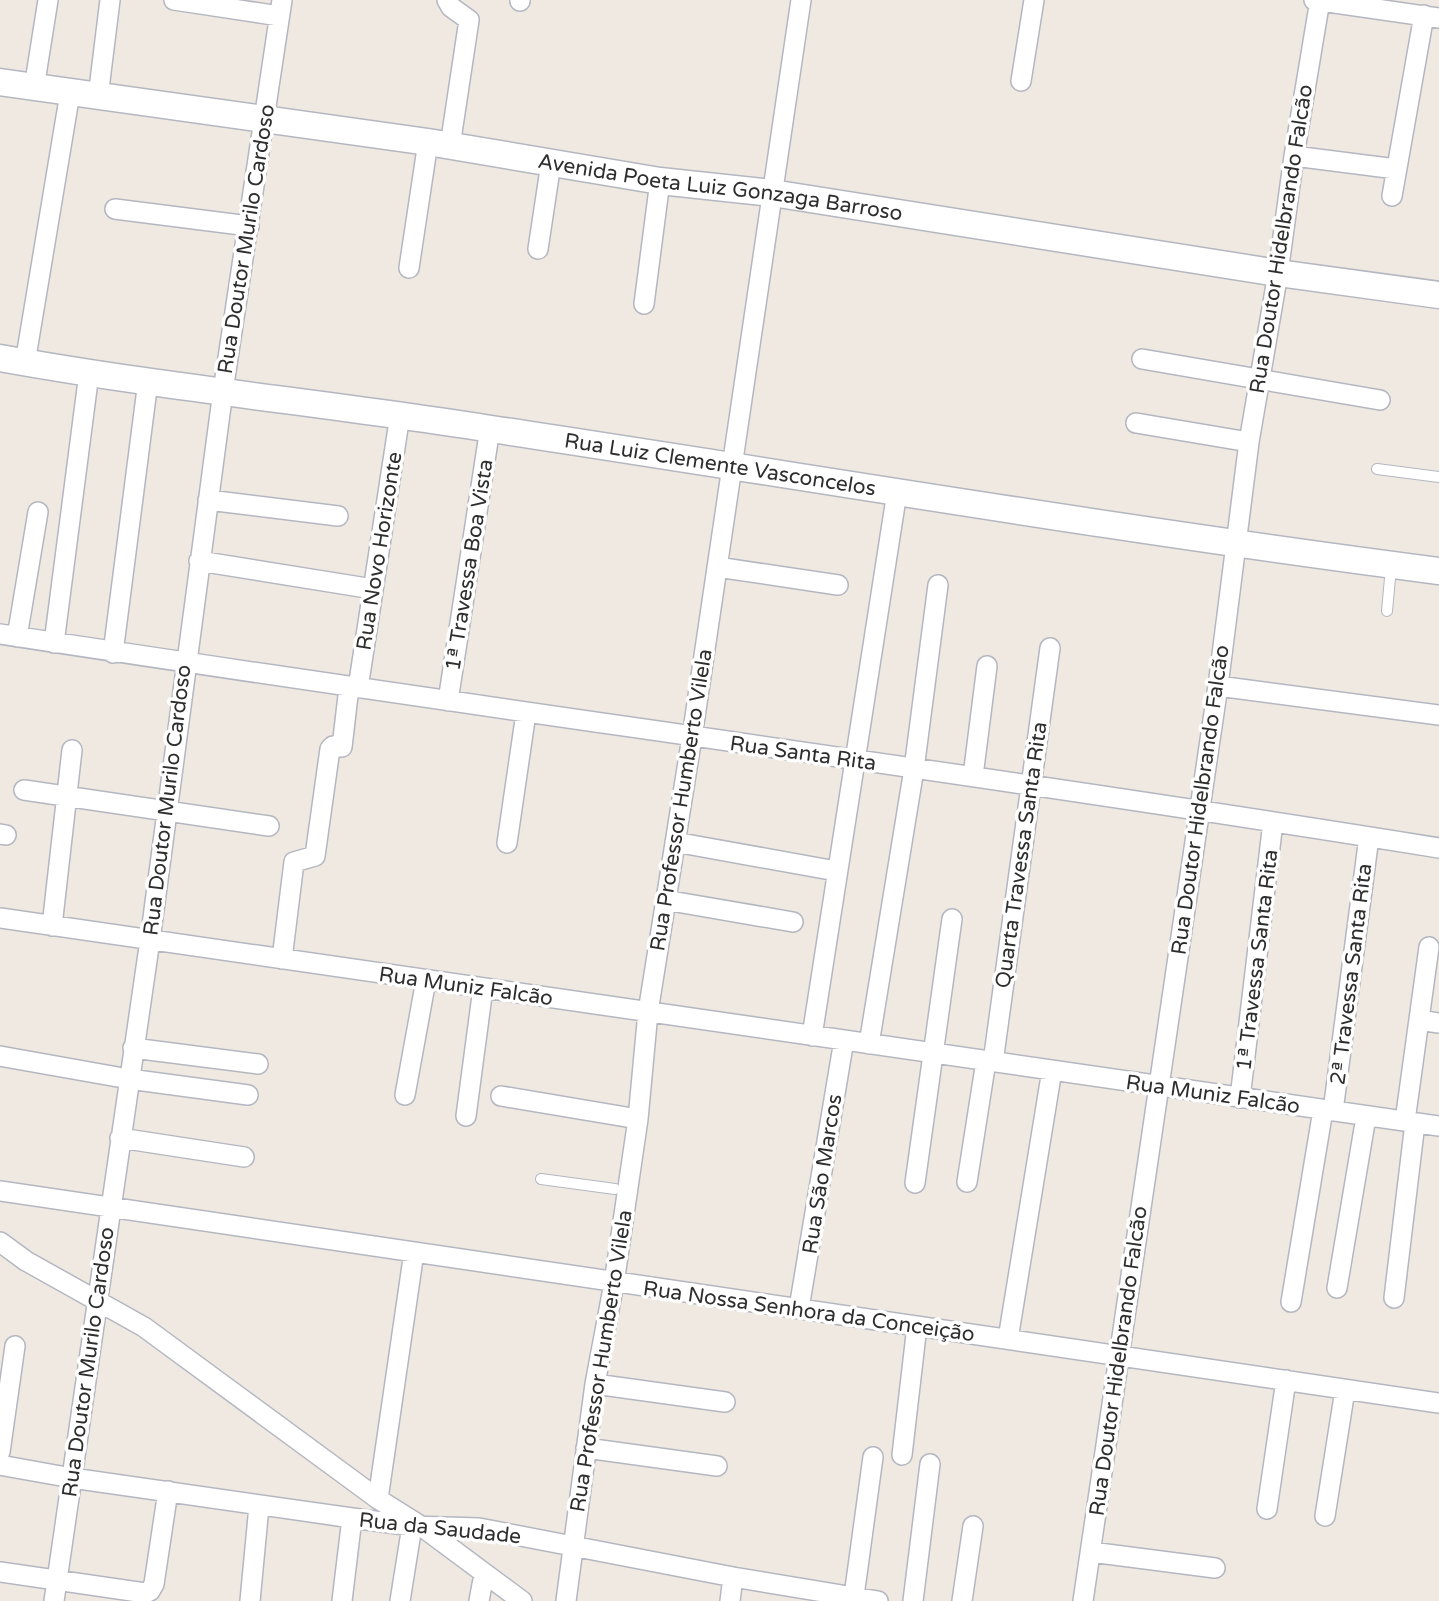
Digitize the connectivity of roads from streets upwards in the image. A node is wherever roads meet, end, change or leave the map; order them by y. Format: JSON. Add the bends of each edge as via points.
{"nodes":[{"id":1,"x":48,"y":0,"type":"edge"},
{"id":2,"x":110,"y":0,"type":"edge"},
{"id":3,"x":174,"y":0,"type":"edge"},
{"id":4,"x":447,"y":0,"type":"edge"},
{"id":5,"x":800,"y":0,"type":"edge"},
{"id":6,"x":1034,"y":0,"type":"edge"},
{"id":7,"x":1314,"y":0,"type":"edge"},
{"id":8,"x":1320,"y":0,"type":"edge"},
{"id":9,"x":281,"y":8,"type":"edge"},
{"id":10,"x":1432,"y":17,"type":"edge"},
{"id":11,"x":1021,"y":81,"type":"dead end"},
{"id":12,"x":0,"y":82,"type":"edge"},
{"id":13,"x":34,"y":88,"type":"junction"},
{"id":14,"x":69,"y":93,"type":"junction"},
{"id":15,"x":98,"y":97,"type":"junction"},
{"id":16,"x":264,"y":120,"type":"junction"},
{"id":17,"x":439,"y":144,"type":"junction"},
{"id":18,"x":1294,"y":156,"type":"junction"},
{"id":19,"x":551,"y":163,"type":"junction"},
{"id":20,"x":1396,"y":169,"type":"junction"},
{"id":21,"x":660,"y":181,"type":"junction"},
{"id":22,"x":772,"y":193,"type":"junction"},
{"id":23,"x":1392,"y":196,"type":"dead end"},
{"id":24,"x":115,"y":209,"type":"dead end"},
{"id":25,"x":249,"y":226,"type":"junction"},
{"id":26,"x":538,"y":249,"type":"dead end"},
{"id":27,"x":409,"y":268,"type":"dead end"},
{"id":28,"x":1278,"y":273,"type":"junction"},
{"id":29,"x":1439,"y":295,"type":"edge"},
{"id":30,"x":644,"y":304,"type":"dead end"},
{"id":31,"x":1142,"y":359,"type":"dead end"},
{"id":32,"x":12,"y":361,"type":"edge"},
{"id":33,"x":89,"y":373,"type":"junction"},
{"id":34,"x":1259,"y":379,"type":"junction"},
{"id":35,"x":148,"y":381,"type":"junction"},
{"id":36,"x":223,"y":391,"type":"junction"},
{"id":37,"x":1380,"y":400,"type":"dead end"},
{"id":38,"x":400,"y":415,"type":"junction"},
{"id":39,"x":1136,"y":423,"type":"dead end"},
{"id":40,"x":490,"y":428,"type":"junction"},
{"id":41,"x":1249,"y":442,"type":"junction"},
{"id":42,"x":731,"y":467,"type":"junction"},
{"id":43,"x":897,"y":492,"type":"junction"},
{"id":44,"x":208,"y":500,"type":"junction"},
{"id":45,"x":38,"y":512,"type":"dead end"},
{"id":46,"x":338,"y":516,"type":"dead end"},
{"id":47,"x":1236,"y":544,"type":"junction"},
{"id":48,"x":199,"y":561,"type":"junction"},
{"id":49,"x":717,"y":567,"type":"junction"},
{"id":50,"x":1439,"y":571,"type":"edge"},
{"id":51,"x":838,"y":585,"type":"dead end"},
{"id":52,"x":938,"y":585,"type":"dead end"},
{"id":53,"x":373,"y":589,"type":"junction"},
{"id":54,"x":8,"y":636,"type":"edge"},
{"id":55,"x":54,"y":643,"type":"junction"},
{"id":56,"x":1050,"y":648,"type":"dead end"},
{"id":57,"x":113,"y":653,"type":"junction"},
{"id":58,"x":185,"y":662,"type":"junction"},
{"id":59,"x":987,"y":666,"type":"dead end"},
{"id":60,"x":1218,"y":686,"type":"junction"},
{"id":61,"x":353,"y":687,"type":"junction"},
{"id":62,"x":448,"y":702,"type":"junction"},
{"id":63,"x":526,"y":713,"type":"junction"},
{"id":64,"x":1439,"y":715,"type":"edge"},
{"id":65,"x":692,"y":737,"type":"junction"},
{"id":66,"x":72,"y":750,"type":"dead end"},
{"id":67,"x":854,"y":759,"type":"junction"},
{"id":68,"x":914,"y":769,"type":"junction"},
{"id":69,"x":974,"y":776,"type":"junction"},
{"id":70,"x":1030,"y":784,"type":"junction"},
{"id":71,"x":24,"y":790,"type":"dead end"},
{"id":72,"x":67,"y":795,"type":"junction"},
{"id":73,"x":166,"y":810,"type":"junction"},
{"id":74,"x":1199,"y":811,"type":"junction"},
{"id":75,"x":1273,"y":822,"type":"junction"},
{"id":76,"x":269,"y":826,"type":"dead end"},
{"id":77,"x":1369,"y":836,"type":"junction"},
{"id":78,"x":675,"y":842,"type":"junction"},
{"id":79,"x":507,"y":843,"type":"dead end"},
{"id":80,"x":1439,"y":848,"type":"edge"},
{"id":81,"x":836,"y":871,"type":"junction"},
{"id":82,"x":665,"y":900,"type":"junction"},
{"id":83,"x":0,"y":918,"type":"edge"},
{"id":84,"x":952,"y":919,"type":"dead end"},
{"id":85,"x":793,"y":922,"type":"dead end"},
{"id":86,"x":52,"y":926,"type":"junction"},
{"id":87,"x":150,"y":940,"type":"junction"},
{"id":88,"x":1432,"y":956,"type":"edge"},
{"id":89,"x":282,"y":959,"type":"junction"},
{"id":90,"x":426,"y":980,"type":"junction"},
{"id":91,"x":483,"y":988,"type":"junction"},
{"id":92,"x":648,"y":1012,"type":"junction"},
{"id":93,"x":1419,"y":1020,"type":"junction"},
{"id":94,"x":1439,"y":1023,"type":"edge"},
{"id":95,"x":812,"y":1036,"type":"junction"},
{"id":96,"x":844,"y":1040,"type":"junction"},
{"id":97,"x":869,"y":1044,"type":"junction"},
{"id":98,"x":133,"y":1048,"type":"junction"},
{"id":99,"x":932,"y":1053,"type":"junction"},
{"id":100,"x":0,"y":1056,"type":"edge"},
{"id":101,"x":990,"y":1061,"type":"junction"},
{"id":102,"x":258,"y":1064,"type":"dead end"},
{"id":103,"x":1052,"y":1070,"type":"junction"},
{"id":104,"x":129,"y":1079,"type":"junction"},
{"id":105,"x":1158,"y":1086,"type":"junction"},
{"id":106,"x":248,"y":1095,"type":"dead end"},
{"id":107,"x":405,"y":1095,"type":"dead end"},
{"id":108,"x":501,"y":1096,"type":"dead end"},
{"id":109,"x":1240,"y":1097,"type":"junction"},
{"id":110,"x":1328,"y":1110,"type":"junction"},
{"id":111,"x":466,"y":1116,"type":"dead end"},
{"id":112,"x":1366,"y":1117,"type":"junction"},
{"id":113,"x":638,"y":1119,"type":"junction"},
{"id":114,"x":1410,"y":1122,"type":"junction"},
{"id":115,"x":1439,"y":1126,"type":"edge"},
{"id":116,"x":120,"y":1138,"type":"junction"},
{"id":117,"x":244,"y":1157,"type":"dead end"},
{"id":118,"x":967,"y":1182,"type":"dead end"},
{"id":119,"x":915,"y":1183,"type":"dead end"},
{"id":120,"x":0,"y":1191,"type":"edge"},
{"id":121,"x":110,"y":1207,"type":"junction"},
{"id":122,"x":0,"y":1242,"type":"edge"},
{"id":123,"x":414,"y":1252,"type":"junction"},
{"id":124,"x":614,"y":1283,"type":"junction"},
{"id":125,"x":1337,"y":1288,"type":"dead end"},
{"id":126,"x":1394,"y":1298,"type":"dead end"},
{"id":127,"x":97,"y":1301,"type":"junction"},
{"id":128,"x":1291,"y":1302,"type":"dead end"},
{"id":129,"x":800,"y":1308,"type":"junction"},
{"id":130,"x":917,"y":1326,"type":"junction"},
{"id":131,"x":1008,"y":1339,"type":"junction"},
{"id":132,"x":15,"y":1346,"type":"dead end"},
{"id":133,"x":1119,"y":1357,"type":"junction"},
{"id":134,"x":1286,"y":1380,"type":"junction"},
{"id":135,"x":595,"y":1384,"type":"junction"},
{"id":136,"x":1345,"y":1390,"type":"junction"},
{"id":137,"x":725,"y":1402,"type":"dead end"},
{"id":138,"x":1439,"y":1403,"type":"edge"},
{"id":139,"x":586,"y":1447,"type":"junction"},
{"id":140,"x":0,"y":1452,"type":"edge"},
{"id":141,"x":902,"y":1455,"type":"dead end"},
{"id":142,"x":873,"y":1457,"type":"dead end"},
{"id":143,"x":930,"y":1464,"type":"dead end"},
{"id":144,"x":0,"y":1465,"type":"edge"},
{"id":145,"x":717,"y":1466,"type":"dead end"},
{"id":146,"x":72,"y":1478,"type":"junction"},
{"id":147,"x":168,"y":1491,"type":"junction"},
{"id":148,"x":378,"y":1499,"type":"junction"},
{"id":149,"x":260,"y":1506,"type":"junction"},
{"id":150,"x":1266,"y":1508,"type":"dead end"},
{"id":151,"x":1325,"y":1516,"type":"dead end"},
{"id":152,"x":352,"y":1518,"type":"junction"},
{"id":153,"x":417,"y":1526,"type":"junction"},
{"id":154,"x":973,"y":1526,"type":"dead end"},
{"id":155,"x":574,"y":1546,"type":"junction"},
{"id":156,"x":1097,"y":1553,"type":"junction"},
{"id":157,"x":1215,"y":1567,"type":"dead end"},
{"id":158,"x":0,"y":1572,"type":"edge"},
{"id":159,"x":484,"y":1574,"type":"junction"},
{"id":160,"x":733,"y":1577,"type":"junction"},
{"id":161,"x":57,"y":1580,"type":"junction"},
{"id":162,"x":853,"y":1596,"type":"junction"},
{"id":163,"x":54,"y":1601,"type":"edge"},
{"id":164,"x":250,"y":1601,"type":"edge"},
{"id":165,"x":342,"y":1601,"type":"edge"},
{"id":166,"x":400,"y":1601,"type":"edge"},
{"id":167,"x":479,"y":1601,"type":"edge"},
{"id":168,"x":522,"y":1601,"type":"edge"},
{"id":169,"x":566,"y":1601,"type":"edge"},
{"id":170,"x":730,"y":1601,"type":"edge"},
{"id":171,"x":878,"y":1601,"type":"edge"},
{"id":172,"x":913,"y":1601,"type":"edge"},
{"id":173,"x":962,"y":1601,"type":"edge"},
{"id":174,"x":1083,"y":1601,"type":"edge"}],
"edges":[{"from":1,"to":13,"type":"street"},
{"from":2,"to":15,"type":"street"},
{"from":3,"to":9,"type":"street"},
{"from":4,"to":17,"type":"street","via":[[469,20]]},
{"from":5,"to":22,"type":"street","name":"Rua Professor Humberto Vilela"},
{"from":6,"to":11,"type":"street"},
{"from":7,"to":8,"type":"street"},
{"from":8,"to":10,"type":"street"},
{"from":8,"to":18,"type":"street","name":"Rua Doutor Hidelbrando Falcão"},
{"from":9,"to":16,"type":"street","name":"Rua Doutor Murilo Cardoso"},
{"from":10,"to":20,"type":"street"},
{"from":12,"to":13,"type":"street","name":"Avenida Poeta Luiz Gonzaga Barroso"},
{"from":13,"to":14,"type":"street","name":"Avenida Poeta Luiz Gonzaga Barroso"},
{"from":14,"to":15,"type":"street","name":"Avenida Poeta Luiz Gonzaga Barroso"},
{"from":14,"to":32,"type":"street"},
{"from":15,"to":16,"type":"street","name":"Avenida Poeta Luiz Gonzaga Barroso"},
{"from":16,"to":17,"type":"street","name":"Avenida Poeta Luiz Gonzaga Barroso"},
{"from":16,"to":25,"type":"street","name":"Rua Doutor Murilo Cardoso"},
{"from":17,"to":19,"type":"street","name":"Avenida Poeta Luiz Gonzaga Barroso"},
{"from":17,"to":27,"type":"street"},
{"from":18,"to":20,"type":"street"},
{"from":18,"to":28,"type":"street","name":"Rua Doutor Hidelbrando Falcão"},
{"from":19,"to":21,"type":"street","name":"Avenida Poeta Luiz Gonzaga Barroso"},
{"from":19,"to":26,"type":"street"},
{"from":20,"to":23,"type":"street"},
{"from":21,"to":22,"type":"street","name":"Avenida Poeta Luiz Gonzaga Barroso"},
{"from":21,"to":30,"type":"street"},
{"from":22,"to":28,"type":"street","name":"Avenida Poeta Luiz Gonzaga Barroso"},
{"from":22,"to":42,"type":"street","name":"Rua Professor Humberto Vilela"},
{"from":24,"to":25,"type":"street"},
{"from":25,"to":36,"type":"street","name":"Rua Doutor Murilo Cardoso"},
{"from":28,"to":29,"type":"street","name":"Avenida Poeta Luiz Gonzaga Barroso"},
{"from":28,"to":34,"type":"street","name":"Rua Doutor Hidelbrando Falcão"},
{"from":31,"to":34,"type":"street"},
{"from":32,"to":33,"type":"street","name":"Rua Luiz Clemente Vasconcelos"},
{"from":33,"to":35,"type":"street","name":"Rua Luiz Clemente Vasconcelos"},
{"from":33,"to":55,"type":"street"},
{"from":34,"to":37,"type":"street"},
{"from":34,"to":41,"type":"street","name":"Rua Doutor Hidelbrando Falcão"},
{"from":35,"to":36,"type":"street","name":"Rua Luiz Clemente Vasconcelos"},
{"from":35,"to":57,"type":"street"},
{"from":36,"to":38,"type":"street","name":"Rua Luiz Clemente Vasconcelos"},
{"from":36,"to":44,"type":"street","name":"Rua Doutor Murilo Cardoso"},
{"from":38,"to":40,"type":"street","name":"Rua Luiz Clemente Vasconcelos"},
{"from":38,"to":53,"type":"street","name":"Rua Novo Horizonte"},
{"from":39,"to":41,"type":"street"},
{"from":40,"to":42,"type":"street","name":"Rua Luiz Clemente Vasconcelos"},
{"from":40,"to":62,"type":"street","name":"1ª Travessa Boa Vista"},
{"from":41,"to":47,"type":"street","name":"Rua Doutor Hidelbrando Falcão"},
{"from":42,"to":43,"type":"street","name":"Rua Luiz Clemente Vasconcelos"},
{"from":42,"to":49,"type":"street","name":"Rua Professor Humberto Vilela"},
{"from":43,"to":47,"type":"street","name":"Rua Luiz Clemente Vasconcelos"},
{"from":43,"to":67,"type":"street"},
{"from":44,"to":46,"type":"street"},
{"from":44,"to":48,"type":"street","name":"Rua Doutor Murilo Cardoso"},
{"from":45,"to":54,"type":"street"},
{"from":47,"to":50,"type":"street","name":"Rua Luiz Clemente Vasconcelos"},
{"from":47,"to":60,"type":"street","name":"Rua Doutor Hidelbrando Falcão"},
{"from":48,"to":53,"type":"street"},
{"from":48,"to":58,"type":"street","name":"Rua Doutor Murilo Cardoso"},
{"from":49,"to":51,"type":"street"},
{"from":49,"to":65,"type":"street","name":"Rua Professor Humberto Vilela"},
{"from":52,"to":68,"type":"street"},
{"from":53,"to":61,"type":"street","name":"Rua Novo Horizonte"},
{"from":54,"to":55,"type":"street","name":"Rua Santa Rita"},
{"from":55,"to":57,"type":"street","name":"Rua Santa Rita"},
{"from":56,"to":70,"type":"street","name":"Quarta Travessa Santa Rita"},
{"from":57,"to":58,"type":"street","name":"Rua Santa Rita"},
{"from":58,"to":61,"type":"street","name":"Rua Santa Rita"},
{"from":58,"to":73,"type":"street","name":"Rua Doutor Murilo Cardoso"},
{"from":59,"to":69,"type":"street"},
{"from":60,"to":64,"type":"street"},
{"from":60,"to":74,"type":"street","name":"Rua Doutor Hidelbrando Falcão"},
{"from":61,"to":62,"type":"street","name":"Rua Santa Rita"},
{"from":61,"to":89,"type":"street","name":"Rua Novo Horizonte","via":[[342,747],[330,749],[315,856],[294,862]]},
{"from":62,"to":63,"type":"street","name":"Rua Santa Rita"},
{"from":63,"to":65,"type":"street","name":"Rua Santa Rita"},
{"from":63,"to":79,"type":"street"},
{"from":65,"to":67,"type":"street","name":"Rua Santa Rita"},
{"from":65,"to":78,"type":"street","name":"Rua Professor Humberto Vilela"},
{"from":66,"to":72,"type":"street"},
{"from":67,"to":68,"type":"street","name":"Rua Santa Rita"},
{"from":67,"to":81,"type":"street"},
{"from":68,"to":69,"type":"street","name":"Rua Santa Rita"},
{"from":68,"to":97,"type":"street"},
{"from":69,"to":70,"type":"street","name":"Rua Santa Rita"},
{"from":70,"to":74,"type":"street","name":"Rua Santa Rita"},
{"from":70,"to":101,"type":"street","name":"Quarta Travessa Santa Rita"},
{"from":71,"to":72,"type":"street"},
{"from":72,"to":73,"type":"street"},
{"from":72,"to":86,"type":"street"},
{"from":73,"to":76,"type":"street"},
{"from":73,"to":87,"type":"street","name":"Rua Doutor Murilo Cardoso"},
{"from":74,"to":75,"type":"street","name":"Rua Santa Rita"},
{"from":74,"to":105,"type":"street","name":"Rua Doutor Hidelbrando Falcão"},
{"from":75,"to":77,"type":"street","name":"Rua Santa Rita"},
{"from":75,"to":109,"type":"street","name":"1ª Travessa Santa Rita"},
{"from":77,"to":80,"type":"street","name":"Rua Santa Rita"},
{"from":77,"to":110,"type":"street","name":"2ª Travessa Santa Rita"},
{"from":78,"to":81,"type":"street"},
{"from":78,"to":82,"type":"street","name":"Rua Professor Humberto Vilela"},
{"from":81,"to":95,"type":"street"},
{"from":82,"to":85,"type":"street"},
{"from":82,"to":92,"type":"street","name":"Rua Professor Humberto Vilela"},
{"from":83,"to":86,"type":"street","name":"Rua Muniz Falcão"},
{"from":84,"to":99,"type":"street"},
{"from":86,"to":87,"type":"street","name":"Rua Muniz Falcão"},
{"from":87,"to":89,"type":"street","name":"Rua Muniz Falcão"},
{"from":87,"to":98,"type":"street","name":"Rua Doutor Murilo Cardoso"},
{"from":88,"to":93,"type":"street"},
{"from":89,"to":90,"type":"street","name":"Rua Muniz Falcão"},
{"from":90,"to":91,"type":"street","name":"Rua Muniz Falcão"},
{"from":90,"to":107,"type":"street"},
{"from":91,"to":92,"type":"street","name":"Rua Muniz Falcão"},
{"from":91,"to":111,"type":"street"},
{"from":92,"to":95,"type":"street","name":"Rua Muniz Falcão"},
{"from":92,"to":113,"type":"street","name":"Rua Professor Humberto Vilela"},
{"from":93,"to":94,"type":"street"},
{"from":93,"to":114,"type":"street"},
{"from":95,"to":96,"type":"street","name":"Rua Muniz Falcão"},
{"from":96,"to":97,"type":"street","name":"Rua Muniz Falcão"},
{"from":96,"to":129,"type":"street","name":"Rua São Marcos"},
{"from":97,"to":99,"type":"street","name":"Rua Muniz Falcão"},
{"from":98,"to":102,"type":"street"},
{"from":98,"to":104,"type":"street","name":"Rua Doutor Murilo Cardoso"},
{"from":99,"to":101,"type":"street","name":"Rua Muniz Falcão"},
{"from":99,"to":119,"type":"street"},
{"from":100,"to":104,"type":"street"},
{"from":101,"to":103,"type":"street","name":"Rua Muniz Falcão"},
{"from":101,"to":118,"type":"street"},
{"from":103,"to":105,"type":"street","name":"Rua Muniz Falcão"},
{"from":103,"to":131,"type":"street"},
{"from":104,"to":106,"type":"street"},
{"from":104,"to":116,"type":"street","name":"Rua Doutor Murilo Cardoso"},
{"from":105,"to":109,"type":"street","name":"Rua Muniz Falcão"},
{"from":105,"to":133,"type":"street","name":"Rua Doutor Hidelbrando Falcão"},
{"from":108,"to":113,"type":"street"},
{"from":109,"to":110,"type":"street","name":"Rua Muniz Falcão"},
{"from":110,"to":112,"type":"street","name":"Rua Muniz Falcão"},
{"from":110,"to":128,"type":"street","name":"2ª Travessa Santa Rita"},
{"from":112,"to":114,"type":"street","name":"Rua Muniz Falcão"},
{"from":112,"to":125,"type":"street"},
{"from":113,"to":124,"type":"street","name":"Rua Professor Humberto Vilela","via":[[621,1190]]},
{"from":114,"to":115,"type":"street","name":"Rua Muniz Falcão"},
{"from":114,"to":126,"type":"street"},
{"from":116,"to":117,"type":"street"},
{"from":116,"to":121,"type":"street","name":"Rua Doutor Murilo Cardoso"},
{"from":120,"to":121,"type":"street","name":"Rua Nossa Senhora da Conceição"},
{"from":121,"to":123,"type":"street","name":"Rua Nossa Senhora da Conceição"},
{"from":121,"to":127,"type":"street","name":"Rua Doutor Murilo Cardoso"},
{"from":122,"to":127,"type":"street"},
{"from":123,"to":124,"type":"street","name":"Rua Nossa Senhora da Conceição"},
{"from":123,"to":148,"type":"street"},
{"from":124,"to":129,"type":"street","name":"Rua Nossa Senhora da Conceição"},
{"from":124,"to":135,"type":"street","name":"Rua Professor Humberto Vilela"},
{"from":127,"to":146,"type":"street","name":"Rua Doutor Murilo Cardoso"},
{"from":127,"to":148,"type":"street","via":[[144,1327]]},
{"from":129,"to":130,"type":"street","name":"Rua Nossa Senhora da Conceição"},
{"from":130,"to":131,"type":"street","name":"Rua Nossa Senhora da Conceição"},
{"from":130,"to":141,"type":"street"},
{"from":131,"to":133,"type":"street","name":"Rua Nossa Senhora da Conceição"},
{"from":132,"to":140,"type":"street"},
{"from":133,"to":134,"type":"street","name":"Rua Nossa Senhora da Conceição"},
{"from":133,"to":156,"type":"street","name":"Rua Doutor Hidelbrando Falcão"},
{"from":134,"to":136,"type":"street","name":"Rua Nossa Senhora da Conceição"},
{"from":134,"to":150,"type":"street"},
{"from":135,"to":137,"type":"street"},
{"from":135,"to":139,"type":"street","name":"Rua Professor Humberto Vilela"},
{"from":136,"to":138,"type":"street","name":"Rua Nossa Senhora da Conceição"},
{"from":136,"to":151,"type":"street"},
{"from":139,"to":145,"type":"street"},
{"from":139,"to":155,"type":"street","name":"Rua Professor Humberto Vilela"},
{"from":142,"to":162,"type":"street"},
{"from":143,"to":172,"type":"street"},
{"from":144,"to":146,"type":"street","name":"Rua da Saudade"},
{"from":146,"to":147,"type":"street","name":"Rua da Saudade"},
{"from":146,"to":161,"type":"street","name":"Rua Doutor Murilo Cardoso"},
{"from":147,"to":149,"type":"street","name":"Rua da Saudade"},
{"from":147,"to":161,"type":"street","via":[[150,1591]]},
{"from":148,"to":153,"type":"street"},
{"from":149,"to":152,"type":"street","name":"Rua da Saudade"},
{"from":149,"to":164,"type":"street"},
{"from":152,"to":153,"type":"street","name":"Rua da Saudade"},
{"from":152,"to":165,"type":"street"},
{"from":153,"to":155,"type":"street","name":"Rua da Saudade","via":[[479,1528]]},
{"from":153,"to":159,"type":"street"},
{"from":153,"to":166,"type":"street"},
{"from":154,"to":173,"type":"street"},
{"from":155,"to":160,"type":"street","name":"Rua da Saudade"},
{"from":155,"to":169,"type":"street","name":"Rua Professor Humberto Vilela"},
{"from":156,"to":157,"type":"street"},
{"from":156,"to":174,"type":"street","name":"Rua Doutor Hidelbrando Falcão"},
{"from":158,"to":161,"type":"street"},
{"from":159,"to":167,"type":"street"},
{"from":159,"to":168,"type":"street"},
{"from":160,"to":162,"type":"street","name":"Rua da Saudade"},
{"from":160,"to":170,"type":"street"},
{"from":161,"to":163,"type":"street","name":"Rua Doutor Murilo Cardoso"},
{"from":162,"to":171,"type":"street","name":"Rua da Saudade"}]}
